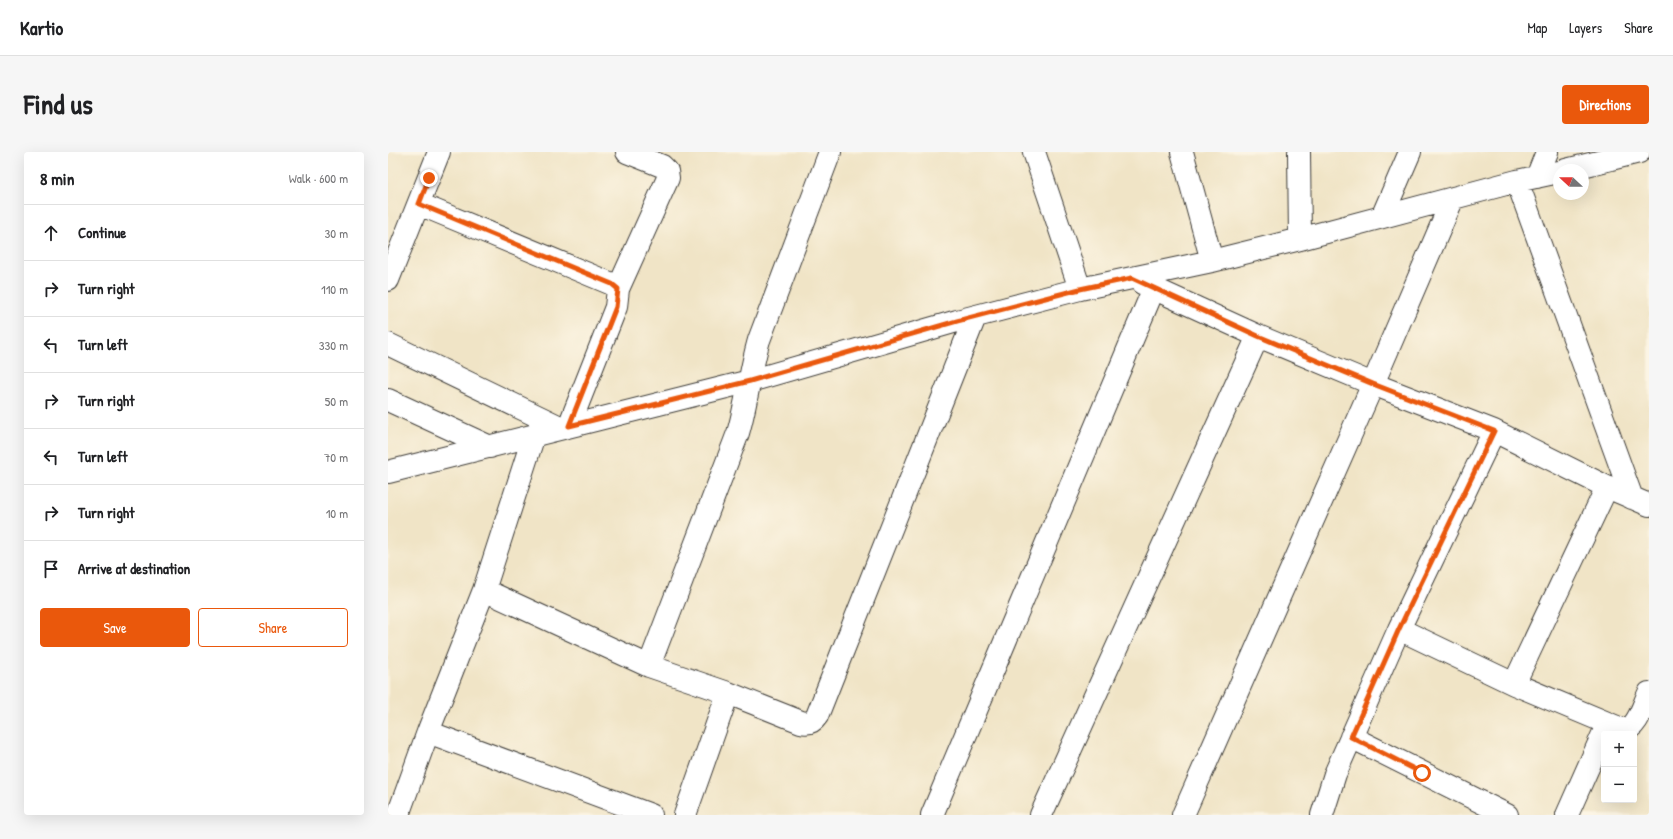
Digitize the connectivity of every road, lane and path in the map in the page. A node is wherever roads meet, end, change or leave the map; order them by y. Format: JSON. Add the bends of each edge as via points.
{"nodes":[{"id":1,"x":439,"y":152,"type":"edge"},
{"id":2,"x":627,"y":152,"type":"edge"},
{"id":3,"x":830,"y":152,"type":"edge"},
{"id":4,"x":1034,"y":152,"type":"edge"},
{"id":5,"x":1182,"y":152,"type":"edge"},
{"id":6,"x":1299,"y":152,"type":"edge"},
{"id":7,"x":1410,"y":152,"type":"edge"},
{"id":8,"x":1547,"y":152,"type":"edge"},
{"id":9,"x":1639,"y":152,"type":"edge"},
{"id":10,"x":1589,"y":164,"type":"edge"},
{"id":11,"x":1553,"y":173,"type":"edge"},
{"id":12,"x":1527,"y":179,"type":"junction"},
{"id":13,"x":1453,"y":198,"type":"junction"},
{"id":14,"x":419,"y":204,"type":"junction"},
{"id":15,"x":1382,"y":217,"type":"junction"},
{"id":16,"x":1300,"y":239,"type":"junction"},
{"id":17,"x":1212,"y":261,"type":"junction"},
{"id":18,"x":1132,"y":278,"type":"junction"},
{"id":19,"x":388,"y":280,"type":"edge"},
{"id":20,"x":1154,"y":288,"type":"junction"},
{"id":21,"x":618,"y":289,"type":"junction"},
{"id":22,"x":1080,"y":289,"type":"junction"},
{"id":23,"x":975,"y":317,"type":"junction"},
{"id":24,"x":1258,"y":336,"type":"junction"},
{"id":25,"x":388,"y":344,"type":"edge"},
{"id":26,"x":750,"y":381,"type":"junction"},
{"id":27,"x":1373,"y":384,"type":"junction"},
{"id":28,"x":388,"y":400,"type":"edge"},
{"id":29,"x":565,"y":427,"type":"junction"},
{"id":30,"x":1494,"y":431,"type":"junction"},
{"id":31,"x":534,"y":435,"type":"junction"},
{"id":32,"x":490,"y":447,"type":"junction"},
{"id":33,"x":388,"y":472,"type":"edge"},
{"id":34,"x":1607,"y":487,"type":"junction"},
{"id":35,"x":1641,"y":501,"type":"edge"},
{"id":36,"x":484,"y":590,"type":"junction"},
{"id":37,"x":1399,"y":629,"type":"junction"},
{"id":38,"x":649,"y":666,"type":"junction"},
{"id":39,"x":1514,"y":684,"type":"junction"},
{"id":40,"x":728,"y":693,"type":"junction"},
{"id":41,"x":1649,"y":693,"type":"edge"},
{"id":42,"x":1607,"y":725,"type":"junction"},
{"id":43,"x":428,"y":732,"type":"junction"},
{"id":44,"x":1351,"y":737,"type":"junction"},
{"id":45,"x":398,"y":815,"type":"edge"},
{"id":46,"x":651,"y":815,"type":"edge"},
{"id":47,"x":685,"y":815,"type":"edge"},
{"id":48,"x":932,"y":815,"type":"edge"},
{"id":49,"x":1041,"y":815,"type":"edge"},
{"id":50,"x":1183,"y":815,"type":"edge"},
{"id":51,"x":1322,"y":815,"type":"edge"},
{"id":52,"x":1507,"y":815,"type":"edge"},
{"id":53,"x":1567,"y":815,"type":"edge"}],
"edges":[{"from":1,"to":14,"type":"street"},
{"from":2,"to":21,"type":"street","via":[[662,166],[667,171],[668,178]]},
{"from":3,"to":26,"type":"street","via":[[759,340]]},
{"from":4,"to":22,"type":"street"},
{"from":5,"to":17,"type":"street"},
{"from":6,"to":16,"type":"street"},
{"from":7,"to":15,"type":"street"},
{"from":8,"to":12,"type":"street"},
{"from":9,"to":10,"type":"street"},
{"from":11,"to":12,"type":"street"},
{"from":12,"to":13,"type":"street"},
{"from":12,"to":35,"type":"street"},
{"from":13,"to":15,"type":"street"},
{"from":13,"to":27,"type":"street"},
{"from":14,"to":19,"type":"street"},
{"from":14,"to":21,"type":"street","via":[[612,284]]},
{"from":15,"to":16,"type":"street"},
{"from":16,"to":17,"type":"street"},
{"from":17,"to":18,"type":"street"},
{"from":18,"to":20,"type":"street"},
{"from":18,"to":22,"type":"street"},
{"from":20,"to":24,"type":"street"},
{"from":20,"to":48,"type":"street"},
{"from":21,"to":29,"type":"street","via":[[616,307]]},
{"from":22,"to":23,"type":"street"},
{"from":23,"to":26,"type":"street"},
{"from":23,"to":40,"type":"street","via":[[817,716],[806,723]]},
{"from":24,"to":27,"type":"street"},
{"from":24,"to":49,"type":"street"},
{"from":25,"to":29,"type":"street"},
{"from":26,"to":29,"type":"street"},
{"from":26,"to":38,"type":"street","via":[[738,433]]},
{"from":27,"to":30,"type":"street"},
{"from":27,"to":50,"type":"street"},
{"from":28,"to":32,"type":"street"},
{"from":29,"to":31,"type":"street"},
{"from":30,"to":34,"type":"street"},
{"from":30,"to":37,"type":"street"},
{"from":31,"to":32,"type":"street"},
{"from":31,"to":36,"type":"street"},
{"from":32,"to":33,"type":"street"},
{"from":34,"to":35,"type":"street"},
{"from":34,"to":39,"type":"street"},
{"from":36,"to":38,"type":"street"},
{"from":36,"to":43,"type":"street"},
{"from":37,"to":39,"type":"street"},
{"from":37,"to":44,"type":"street"},
{"from":38,"to":40,"type":"street"},
{"from":39,"to":42,"type":"street"},
{"from":40,"to":47,"type":"street"},
{"from":41,"to":42,"type":"street","via":[[1634,725],[1628,730]]},
{"from":42,"to":53,"type":"street"},
{"from":43,"to":45,"type":"street"},
{"from":43,"to":46,"type":"street"},
{"from":44,"to":51,"type":"street"},
{"from":44,"to":52,"type":"street"}]}
